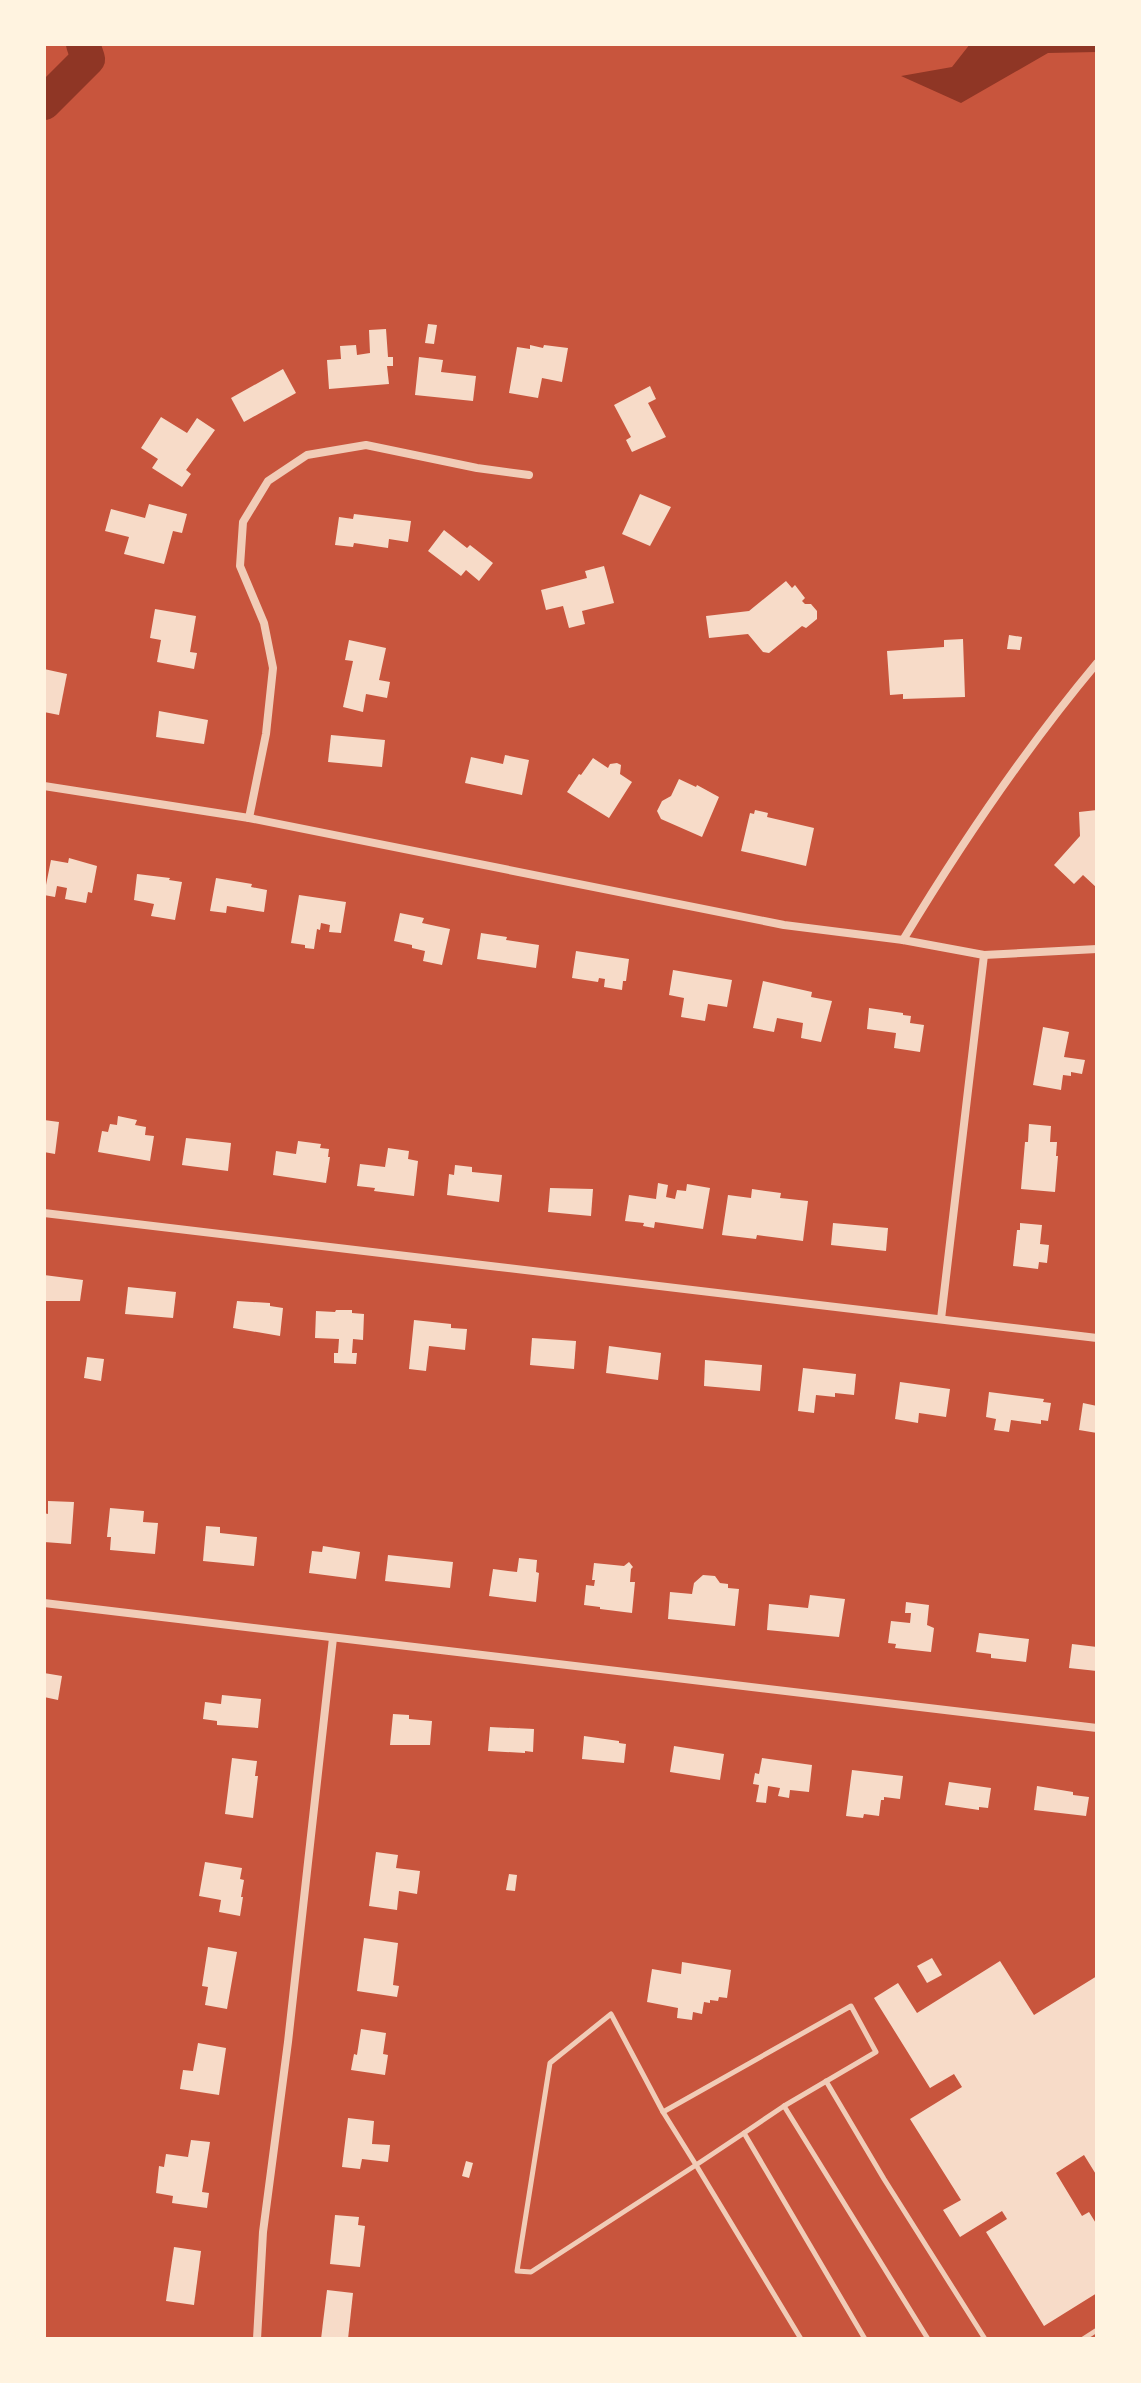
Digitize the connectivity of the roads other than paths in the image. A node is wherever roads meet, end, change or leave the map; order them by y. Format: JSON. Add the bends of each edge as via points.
{"nodes":[{"id":1,"x":529,"y":475,"type":"dead end"},
{"id":2,"x":1097,"y":663,"type":"edge"},
{"id":3,"x":44,"y":786,"type":"edge"},
{"id":4,"x":249,"y":818,"type":"junction"},
{"id":5,"x":903,"y":940,"type":"junction"},
{"id":6,"x":1097,"y":949,"type":"edge"},
{"id":7,"x":984,"y":955,"type":"junction"},
{"id":8,"x":44,"y":1213,"type":"edge"},
{"id":9,"x":941,"y":1319,"type":"junction"},
{"id":10,"x":1097,"y":1338,"type":"edge"},
{"id":11,"x":44,"y":1603,"type":"edge"},
{"id":12,"x":333,"y":1638,"type":"junction"},
{"id":13,"x":1097,"y":1728,"type":"edge"},
{"id":14,"x":826,"y":2081,"type":"junction"},
{"id":15,"x":784,"y":2106,"type":"junction"},
{"id":16,"x":663,"y":2112,"type":"junction"},
{"id":17,"x":744,"y":2133,"type":"junction"},
{"id":18,"x":696,"y":2165,"type":"junction"},
{"id":19,"x":1097,"y":2330,"type":"edge"},
{"id":20,"x":257,"y":2339,"type":"edge"},
{"id":21,"x":801,"y":2339,"type":"edge"},
{"id":22,"x":865,"y":2339,"type":"edge"},
{"id":23,"x":928,"y":2339,"type":"edge"},
{"id":24,"x":985,"y":2339,"type":"edge"},
{"id":25,"x":1083,"y":2339,"type":"edge"}],
"edges":[{"from":1,"to":4,"type":"street","via":[[366,445],[307,455],[268,481],[243,522],[240,566],[264,623],[273,668]]},
{"from":2,"to":5,"type":"street","via":[[1049,720]]},
{"from":3,"to":4,"type":"street"},
{"from":4,"to":5,"type":"street","via":[[784,925]]},
{"from":5,"to":7,"type":"street"},
{"from":6,"to":7,"type":"street"},
{"from":7,"to":9,"type":"street"},
{"from":8,"to":9,"type":"street"},
{"from":9,"to":10,"type":"street"},
{"from":11,"to":12,"type":"street"},
{"from":12,"to":13,"type":"street"},
{"from":12,"to":20,"type":"street","via":[[263,2232]]},
{"from":14,"to":15,"type":"lane"},
{"from":14,"to":16,"type":"lane","via":[[876,2052],[851,2006]]},
{"from":14,"to":24,"type":"lane"},
{"from":15,"to":17,"type":"lane"},
{"from":15,"to":23,"type":"lane"},
{"from":16,"to":18,"type":"lane"},
{"from":16,"to":18,"type":"lane","via":[[611,2014],[550,2063],[517,2271],[531,2272]]},
{"from":17,"to":18,"type":"lane"},
{"from":17,"to":22,"type":"lane"},
{"from":18,"to":21,"type":"lane"},
{"from":19,"to":25,"type":"lane"}]}
